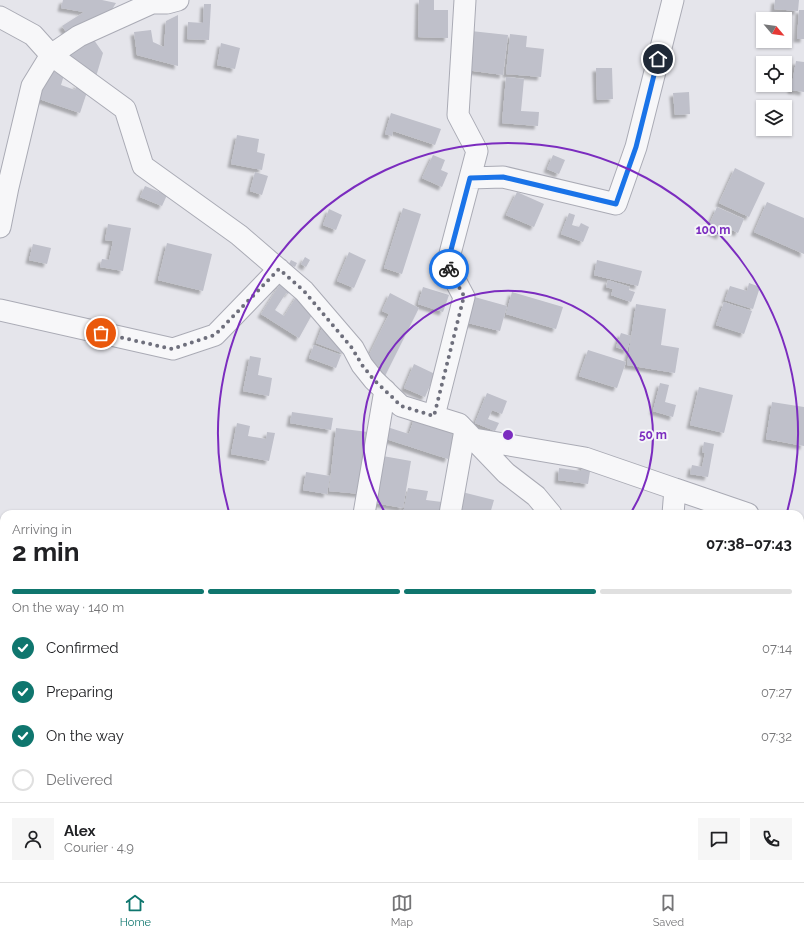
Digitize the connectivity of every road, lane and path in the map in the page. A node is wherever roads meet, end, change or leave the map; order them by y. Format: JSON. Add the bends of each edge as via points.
{"nodes":[{"id":1,"x":178,"y":0,"type":"edge"},
{"id":2,"x":465,"y":0,"type":"edge"},
{"id":3,"x":673,"y":0,"type":"edge"},
{"id":4,"x":152,"y":2,"type":"edge"},
{"id":5,"x":0,"y":16,"type":"edge"},
{"id":6,"x":51,"y":55,"type":"junction"},
{"id":7,"x":470,"y":178,"type":"junction"},
{"id":8,"x":0,"y":228,"type":"edge"},
{"id":9,"x":279,"y":269,"type":"junction"},
{"id":10,"x":0,"y":310,"type":"edge"},
{"id":11,"x":385,"y":390,"type":"junction"},
{"id":12,"x":434,"y":416,"type":"junction"},
{"id":13,"x":469,"y":435,"type":"junction"},
{"id":14,"x":675,"y":489,"type":"junction"},
{"id":15,"x":365,"y":510,"type":"edge"},
{"id":16,"x":451,"y":510,"type":"edge"},
{"id":17,"x":548,"y":510,"type":"edge"},
{"id":18,"x":673,"y":510,"type":"edge"},
{"id":19,"x":736,"y":510,"type":"edge"}],
"edges":[{"from":1,"to":4,"type":"street","via":[[167,3]]},
{"from":2,"to":7,"type":"street","via":[[458,115],[477,152]]},
{"from":3,"to":7,"type":"street","via":[[636,147],[616,204],[503,177]]},
{"from":4,"to":6,"type":"street","via":[[79,36]]},
{"from":5,"to":6,"type":"street","via":[[33,35]]},
{"from":6,"to":8,"type":"street","via":[[32,86]]},
{"from":6,"to":9,"type":"street","via":[[125,109],[143,166],[239,235]]},
{"from":7,"to":12,"type":"street","via":[[447,265],[464,296]]},
{"from":9,"to":10,"type":"street","via":[[215,335],[172,349]]},
{"from":9,"to":11,"type":"street","via":[[304,291],[352,348],[374,380]]},
{"from":11,"to":12,"type":"street","via":[[401,406]]},
{"from":11,"to":15,"type":"street"},
{"from":12,"to":13,"type":"street","via":[[459,424]]},
{"from":13,"to":14,"type":"street","via":[[585,458]]},
{"from":13,"to":16,"type":"street"},
{"from":13,"to":17,"type":"street","via":[[506,473],[536,496]]},
{"from":14,"to":18,"type":"street"},
{"from":14,"to":19,"type":"street"}]}
